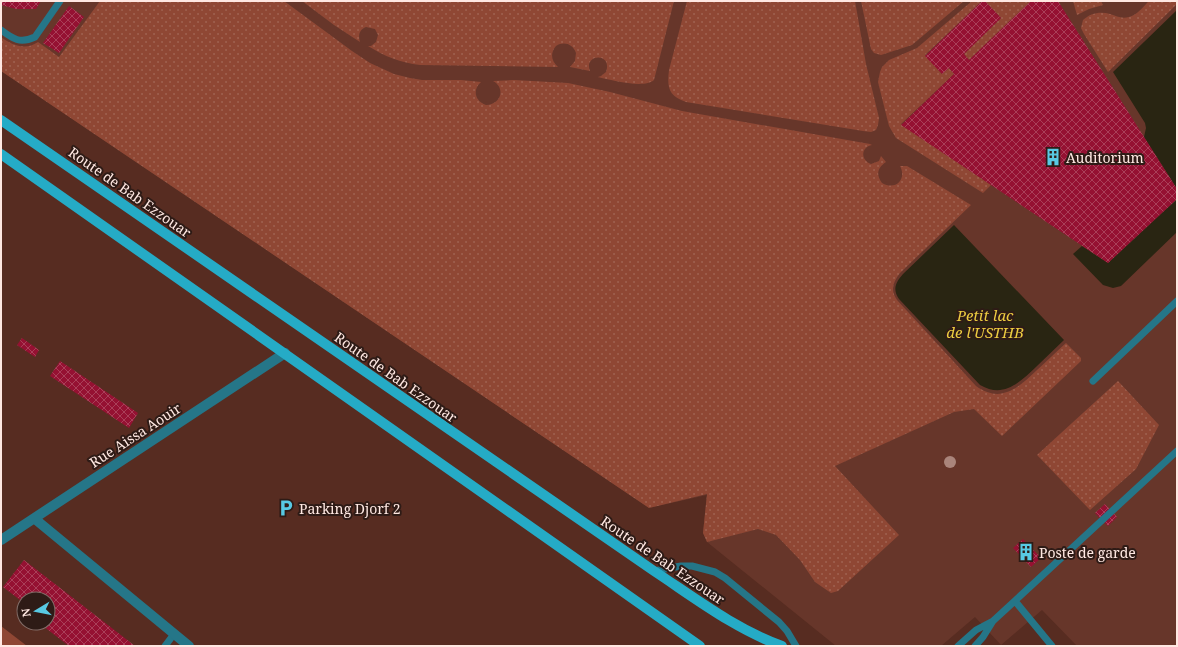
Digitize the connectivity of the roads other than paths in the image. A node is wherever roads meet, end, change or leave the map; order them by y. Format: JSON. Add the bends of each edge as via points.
{"nodes":[{"id":1,"x":60,"y":1,"type":"edge"},
{"id":2,"x":1,"y":30,"type":"edge"},
{"id":3,"x":1,"y":120,"type":"edge"},
{"id":4,"x":1,"y":154,"type":"edge"},
{"id":5,"x":1177,"y":301,"type":"edge"},
{"id":6,"x":285,"y":353,"type":"junction"},
{"id":7,"x":1093,"y":381,"type":"dead end"},
{"id":8,"x":1177,"y":451,"type":"edge"},
{"id":9,"x":35,"y":519,"type":"junction"},
{"id":10,"x":1,"y":540,"type":"edge"},
{"id":11,"x":654,"y":571,"type":"junction"},
{"id":12,"x":1015,"y":601,"type":"junction"},
{"id":13,"x":993,"y":621,"type":"junction"},
{"id":14,"x":174,"y":634,"type":"junction"},
{"id":15,"x":165,"y":646,"type":"edge"},
{"id":16,"x":189,"y":646,"type":"edge"},
{"id":17,"x":700,"y":646,"type":"edge"},
{"id":18,"x":782,"y":646,"type":"edge"},
{"id":19,"x":796,"y":646,"type":"edge"},
{"id":20,"x":958,"y":646,"type":"edge"},
{"id":21,"x":975,"y":646,"type":"edge"},
{"id":22,"x":1052,"y":646,"type":"edge"}],
"edges":[{"from":1,"to":2,"type":"lane","via":[[31,39],[14,39]]},
{"from":3,"to":11,"type":"main road","name":"Route de Bab Ezzouar"},
{"from":4,"to":6,"type":"main road"},
{"from":5,"to":7,"type":"lane"},
{"from":6,"to":9,"type":"street","name":"Rue Aissa Aouir"},
{"from":6,"to":17,"type":"main road"},
{"from":8,"to":12,"type":"lane"},
{"from":9,"to":10,"type":"street","name":"Rue Aissa Aouir"},
{"from":9,"to":14,"type":"street"},
{"from":11,"to":18,"type":"main road","name":"Route de Bab Ezzouar","via":[[732,622]]},
{"from":11,"to":19,"type":"lane","via":[[692,566],[715,572],[779,622]]},
{"from":12,"to":13,"type":"lane"},
{"from":12,"to":22,"type":"lane"},
{"from":13,"to":20,"type":"lane","via":[[976,630]]},
{"from":13,"to":21,"type":"lane"},
{"from":14,"to":15,"type":"lane"},
{"from":14,"to":16,"type":"street"}]}
